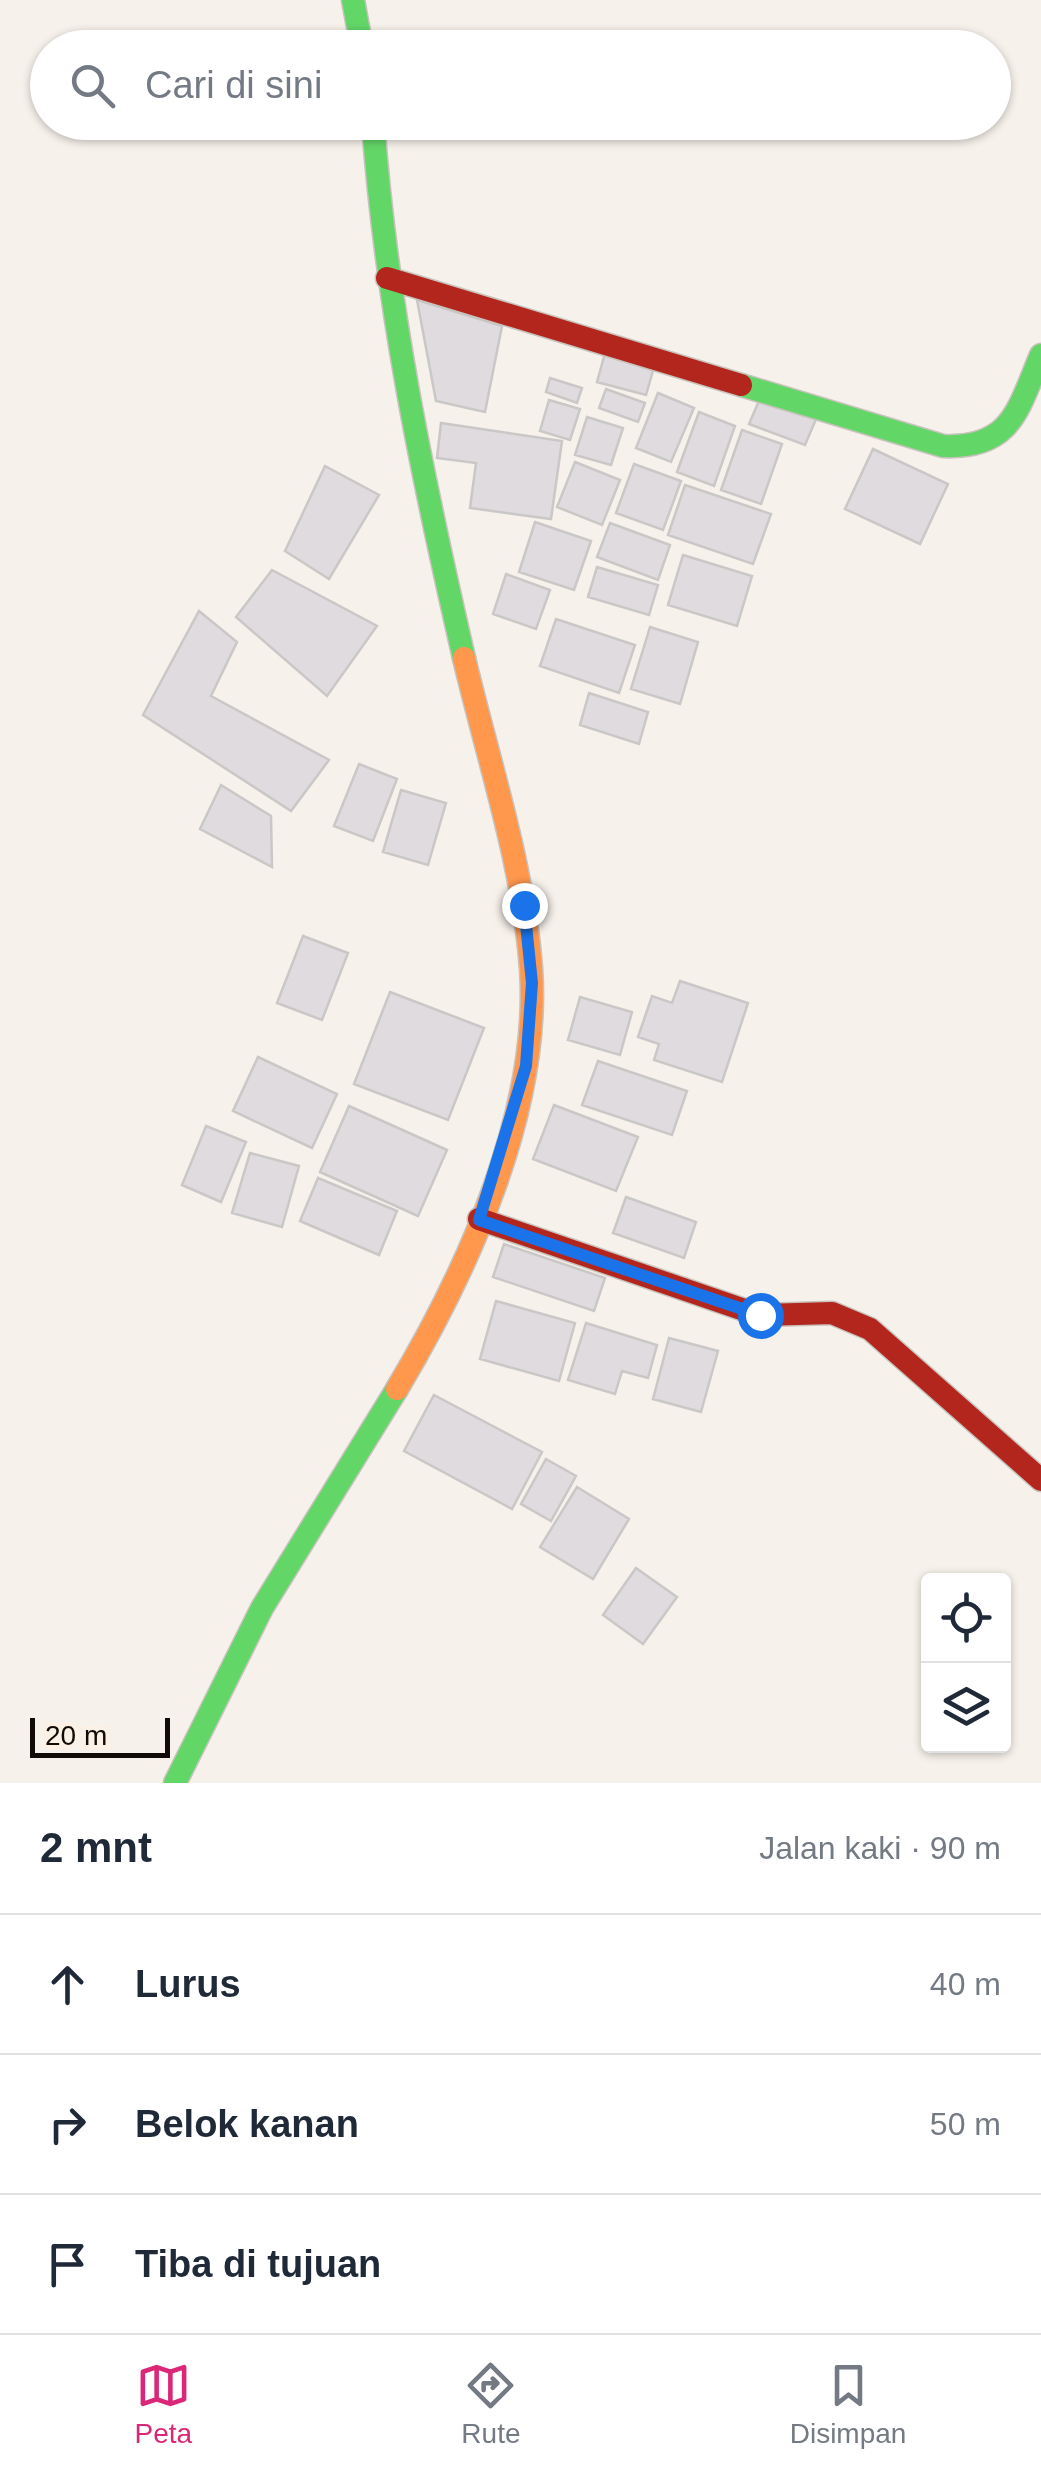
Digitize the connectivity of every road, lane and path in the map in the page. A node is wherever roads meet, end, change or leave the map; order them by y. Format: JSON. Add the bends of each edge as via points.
{"nodes":[{"id":1,"x":353,"y":0,"type":"edge"},
{"id":2,"x":359,"y":30,"type":"edge"},
{"id":3,"x":374,"y":140,"type":"edge"},
{"id":4,"x":387,"y":278,"type":"junction"},
{"id":5,"x":1041,"y":355,"type":"edge"},
{"id":6,"x":479,"y":1220,"type":"junction"},
{"id":7,"x":1041,"y":1480,"type":"edge"},
{"id":8,"x":175,"y":1783,"type":"edge"}],
"edges":[{"from":1,"to":2,"type":"street"},
{"from":3,"to":4,"type":"street"},
{"from":4,"to":5,"type":"street","via":[[954,448],[995,441]]},
{"from":4,"to":6,"type":"street","via":[[484,751],[524,905],[532,983],[526,1066]]},
{"from":6,"to":7,"type":"street","via":[[760,1315],[814,1310],[851,1319]]},
{"from":6,"to":8,"type":"street","via":[[434,1326],[206,1706]]}]}
